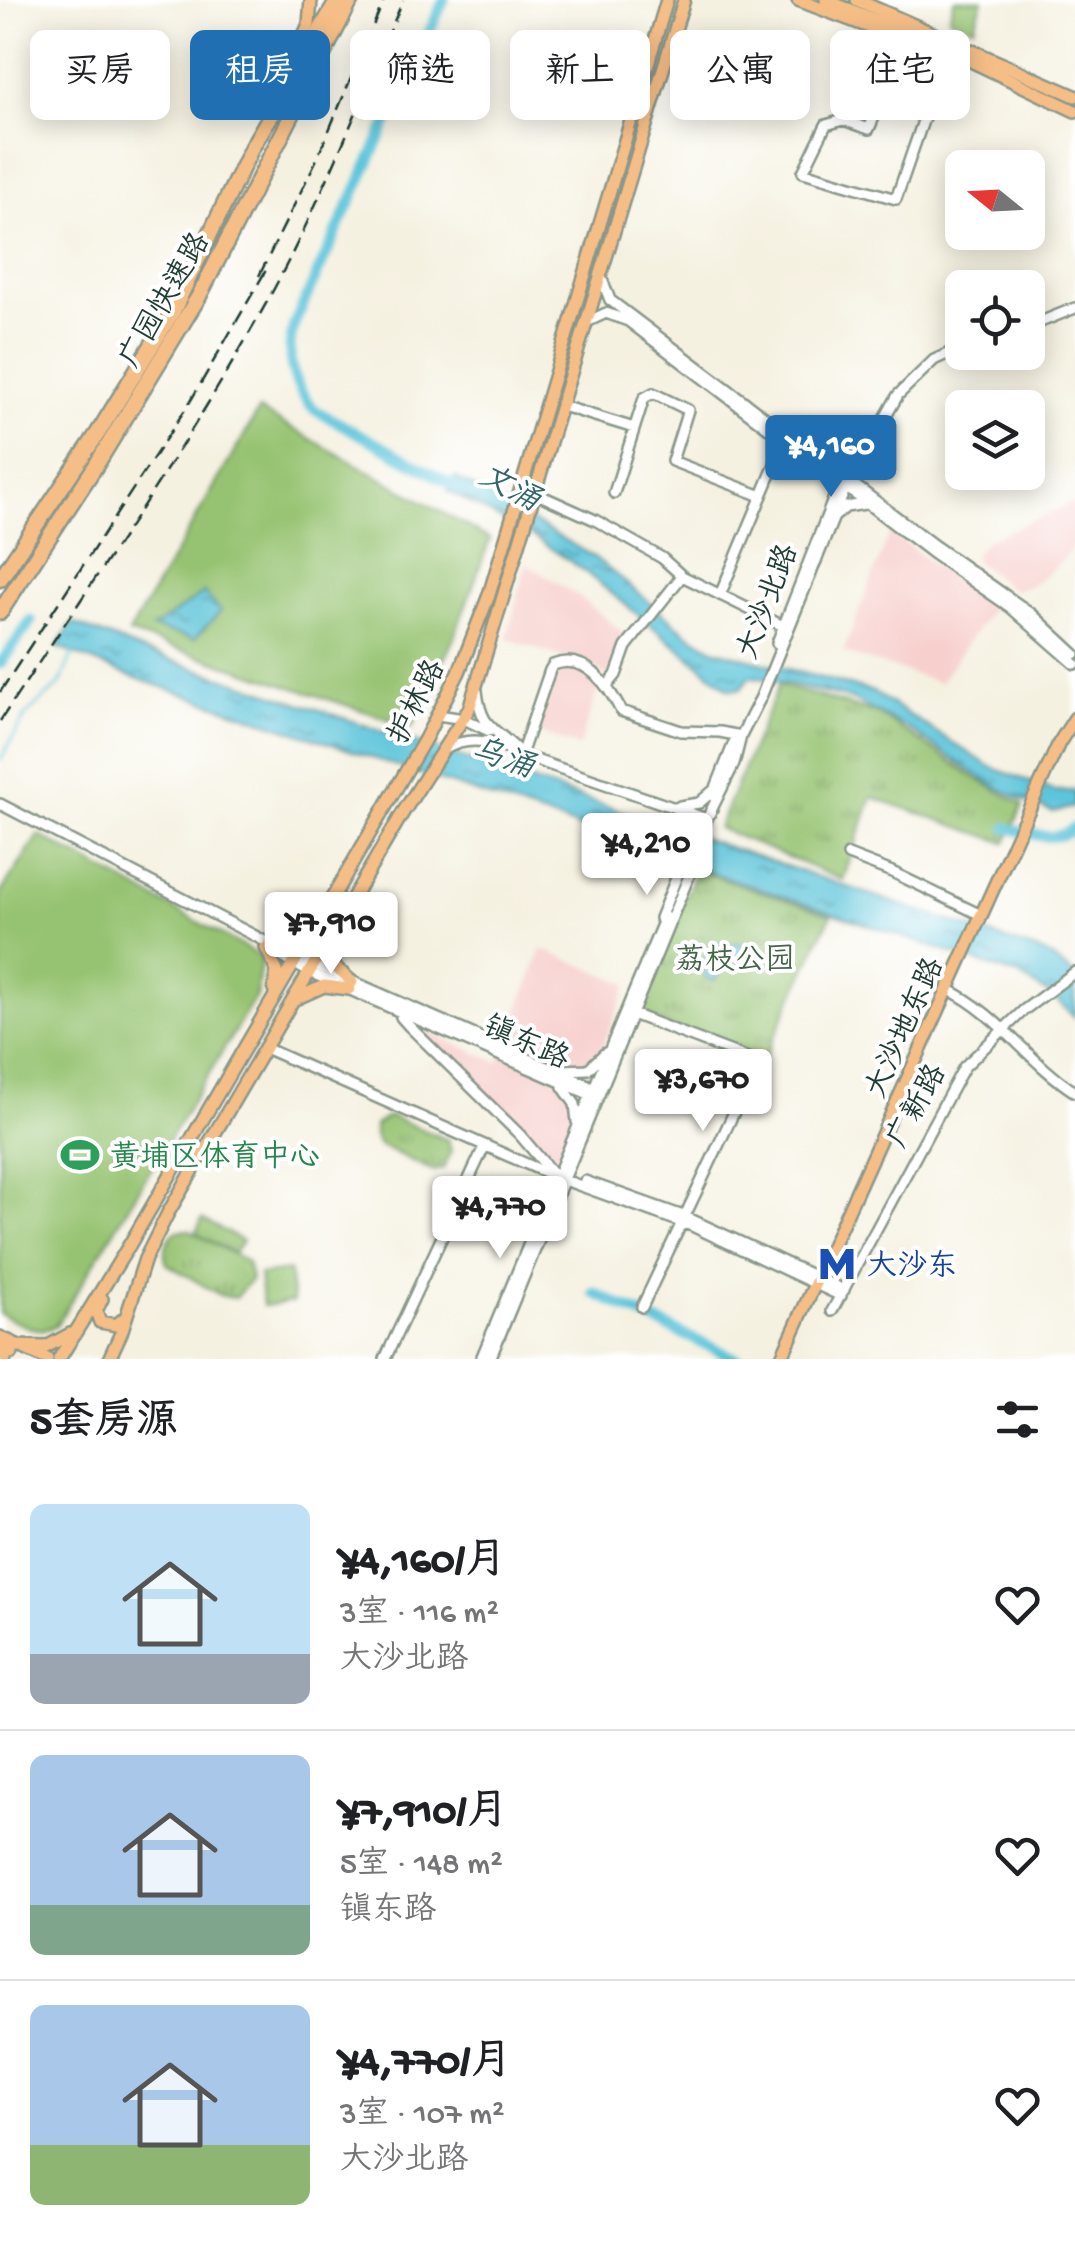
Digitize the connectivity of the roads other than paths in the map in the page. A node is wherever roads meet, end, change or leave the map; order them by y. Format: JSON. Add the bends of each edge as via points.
{"nodes":[{"id":1,"x":311,"y":0,"type":"edge"},
{"id":2,"x":322,"y":0,"type":"edge"},
{"id":3,"x":338,"y":0,"type":"edge"},
{"id":4,"x":351,"y":0,"type":"edge"},
{"id":5,"x":667,"y":0,"type":"edge"},
{"id":6,"x":675,"y":0,"type":"edge"},
{"id":7,"x":687,"y":0,"type":"edge"},
{"id":8,"x":798,"y":0,"type":"edge"},
{"id":9,"x":826,"y":0,"type":"edge"},
{"id":10,"x":857,"y":0,"type":"edge"},
{"id":11,"x":307,"y":30,"type":"edge"},
{"id":12,"x":309,"y":30,"type":"edge"},
{"id":13,"x":874,"y":30,"type":"edge"},
{"id":14,"x":896,"y":30,"type":"edge"},
{"id":15,"x":666,"y":59,"type":"junction"},
{"id":16,"x":970,"y":62,"type":"edge"},
{"id":17,"x":883,"y":96,"type":"joint"},
{"id":18,"x":1075,"y":96,"type":"edge"},
{"id":19,"x":1075,"y":111,"type":"edge"},
{"id":20,"x":263,"y":120,"type":"edge"},
{"id":21,"x":601,"y":275,"type":"junction"},
{"id":22,"x":189,"y":278,"type":"junction"},
{"id":23,"x":1075,"y":308,"type":"edge"},
{"id":24,"x":1045,"y":320,"type":"edge"},
{"id":25,"x":587,"y":322,"type":"junction"},
{"id":26,"x":945,"y":354,"type":"edge"},
{"id":27,"x":562,"y":406,"type":"junction"},
{"id":28,"x":634,"y":428,"type":"junction"},
{"id":29,"x":786,"y":437,"type":"junction"},
{"id":30,"x":845,"y":481,"type":"junction"},
{"id":31,"x":614,"y":493,"type":"dead end"},
{"id":32,"x":759,"y":495,"type":"junction"},
{"id":33,"x":533,"y":499,"type":"junction"},
{"id":34,"x":869,"y":504,"type":"junction"},
{"id":35,"x":833,"y":518,"type":"junction"},
{"id":36,"x":682,"y":576,"type":"junction"},
{"id":37,"x":0,"y":579,"type":"edge"},
{"id":38,"x":720,"y":595,"type":"junction"},
{"id":39,"x":0,"y":612,"type":"edge"},
{"id":40,"x":784,"y":626,"type":"junction"},
{"id":41,"x":470,"y":647,"type":"junction"},
{"id":42,"x":779,"y":647,"type":"junction"},
{"id":43,"x":487,"y":654,"type":"junction"},
{"id":44,"x":1075,"y":654,"type":"edge"},
{"id":45,"x":1075,"y":664,"type":"edge"},
{"id":46,"x":608,"y":685,"type":"junction"},
{"id":47,"x":477,"y":687,"type":"junction"},
{"id":48,"x":438,"y":715,"type":"junction"},
{"id":49,"x":1075,"y":718,"type":"edge"},
{"id":50,"x":464,"y":720,"type":"junction"},
{"id":51,"x":1075,"y":731,"type":"edge"},
{"id":52,"x":457,"y":733,"type":"junction"},
{"id":53,"x":496,"y":735,"type":"junction"},
{"id":54,"x":739,"y":736,"type":"junction"},
{"id":55,"x":485,"y":742,"type":"junction"},
{"id":56,"x":447,"y":748,"type":"junction"},
{"id":57,"x":522,"y":755,"type":"junction"},
{"id":58,"x":1047,"y":779,"type":"junction"},
{"id":59,"x":716,"y":788,"type":"junction"},
{"id":60,"x":0,"y":804,"type":"edge"},
{"id":61,"x":675,"y":807,"type":"junction"},
{"id":62,"x":705,"y":819,"type":"junction"},
{"id":63,"x":698,"y":832,"type":"junction"},
{"id":64,"x":848,"y":855,"type":"dead end"},
{"id":65,"x":685,"y":869,"type":"junction"},
{"id":66,"x":329,"y":903,"type":"junction"},
{"id":67,"x":346,"y":912,"type":"junction"},
{"id":68,"x":979,"y":923,"type":"junction"},
{"id":69,"x":316,"y":926,"type":"junction"},
{"id":70,"x":334,"y":932,"type":"junction"},
{"id":71,"x":268,"y":946,"type":"junction"},
{"id":72,"x":296,"y":960,"type":"junction"},
{"id":73,"x":312,"y":969,"type":"junction"},
{"id":74,"x":1075,"y":972,"type":"edge"},
{"id":75,"x":350,"y":986,"type":"junction"},
{"id":76,"x":950,"y":990,"type":"junction"},
{"id":77,"x":293,"y":1000,"type":"junction"},
{"id":78,"x":269,"y":1005,"type":"junction"},
{"id":79,"x":401,"y":1011,"type":"junction"},
{"id":80,"x":632,"y":1014,"type":"junction"},
{"id":81,"x":282,"y":1019,"type":"junction"},
{"id":82,"x":1004,"y":1028,"type":"junction"},
{"id":83,"x":610,"y":1047,"type":"junction"},
{"id":84,"x":265,"y":1048,"type":"junction"},
{"id":85,"x":549,"y":1075,"type":"junction"},
{"id":86,"x":595,"y":1092,"type":"junction"},
{"id":87,"x":1075,"y":1092,"type":"edge"},
{"id":88,"x":577,"y":1126,"type":"junction"},
{"id":89,"x":484,"y":1147,"type":"junction"},
{"id":90,"x":562,"y":1178,"type":"junction"},
{"id":91,"x":684,"y":1220,"type":"junction"},
{"id":92,"x":130,"y":1244,"type":"junction"},
{"id":93,"x":818,"y":1284,"type":"junction"},
{"id":94,"x":843,"y":1293,"type":"junction"},
{"id":95,"x":642,"y":1306,"type":"dead end"},
{"id":96,"x":832,"y":1311,"type":"dead end"},
{"id":97,"x":126,"y":1317,"type":"junction"},
{"id":98,"x":78,"y":1325,"type":"junction"},
{"id":99,"x":0,"y":1337,"type":"edge"},
{"id":100,"x":7,"y":1352,"type":"edge"},
{"id":101,"x":26,"y":1359,"type":"edge"},
{"id":102,"x":46,"y":1359,"type":"edge"},
{"id":103,"x":59,"y":1359,"type":"edge"},
{"id":104,"x":108,"y":1359,"type":"edge"},
{"id":105,"x":118,"y":1359,"type":"edge"},
{"id":106,"x":385,"y":1359,"type":"edge"},
{"id":107,"x":481,"y":1359,"type":"edge"},
{"id":108,"x":490,"y":1359,"type":"edge"},
{"id":109,"x":784,"y":1359,"type":"edge"}],
"edges":[{"from":1,"to":11,"type":"main road"},
{"from":2,"to":12,"type":"main road"},
{"from":3,"to":22,"type":"highway","name":"广园快速路","via":[[252,147]]},
{"from":4,"to":39,"type":"highway","name":"广园快速路","via":[[199,296]]},
{"from":5,"to":41,"type":"main road","name":"护林路"},
{"from":6,"to":15,"type":"main road"},
{"from":7,"to":15,"type":"main road","name":"护林路"},
{"from":8,"to":13,"type":"main road"},
{"from":9,"to":14,"type":"main road"},
{"from":10,"to":18,"type":"main road"},
{"from":15,"to":21,"type":"main road","name":"护林路"},
{"from":16,"to":19,"type":"main road"},
{"from":17,"to":17,"type":"street","via":[[924,118],[896,199],[803,172],[826,125],[843,120],[869,130]]},
{"from":20,"to":22,"type":"main road","via":[[211,218]]},
{"from":21,"to":25,"type":"main road","name":"护林路"},
{"from":21,"to":29,"type":"street","via":[[610,300]]},
{"from":22,"to":37,"type":"highway","name":"广园快速路","via":[[137,372]]},
{"from":23,"to":24,"type":"street"},
{"from":25,"to":27,"type":"main road","name":"护林路"},
{"from":25,"to":29,"type":"street","via":[[606,313],[622,318]]},
{"from":26,"to":30,"type":"street","name":"大沙北路","via":[[898,395]]},
{"from":27,"to":28,"type":"street"},
{"from":27,"to":33,"type":"main road","name":"护林路"},
{"from":28,"to":31,"type":"street"},
{"from":28,"to":32,"type":"street","via":[[649,394],[683,406],[688,416],[672,461]]},
{"from":29,"to":30,"type":"street"},
{"from":29,"to":32,"type":"street"},
{"from":30,"to":34,"type":"street"},
{"from":30,"to":35,"type":"street","name":"大沙北路"},
{"from":30,"to":40,"type":"street","name":"大沙北路"},
{"from":30,"to":44,"type":"street","via":[[1032,614]]},
{"from":32,"to":38,"type":"street"},
{"from":33,"to":36,"type":"street","via":[[586,516]]},
{"from":33,"to":43,"type":"main road","name":"护林路"},
{"from":34,"to":35,"type":"street","via":[[846,507]]},
{"from":34,"to":45,"type":"street","via":[[1026,619]]},
{"from":35,"to":42,"type":"street","name":"大沙北路"},
{"from":36,"to":38,"type":"street"},
{"from":36,"to":46,"type":"street","via":[[626,647]]},
{"from":38,"to":40,"type":"street"},
{"from":40,"to":42,"type":"street","name":"大沙北路"},
{"from":41,"to":43,"type":"main road","via":[[478,656]]},
{"from":41,"to":48,"type":"main road","name":"护林路"},
{"from":42,"to":54,"type":"street","name":"大沙北路"},
{"from":43,"to":47,"type":"main road","name":"护林路"},
{"from":46,"to":54,"type":"street","via":[[621,711],[681,731]]},
{"from":46,"to":57,"type":"street","via":[[586,668],[552,664]]},
{"from":47,"to":50,"type":"main road","name":"护林路"},
{"from":47,"to":53,"type":"street","via":[[481,714]]},
{"from":48,"to":50,"type":"street"},
{"from":48,"to":52,"type":"street"},
{"from":48,"to":66,"type":"main road","name":"护林路"},
{"from":49,"to":58,"type":"main road","name":"大沙地东路"},
{"from":50,"to":52,"type":"main road","name":"护林路"},
{"from":50,"to":53,"type":"street"},
{"from":51,"to":58,"type":"main road","name":"大沙地东路"},
{"from":52,"to":55,"type":"street"},
{"from":52,"to":56,"type":"main road","name":"护林路"},
{"from":53,"to":57,"type":"street"},
{"from":54,"to":59,"type":"street","name":"大沙北路"},
{"from":54,"to":62,"type":"street","name":"大沙北路","via":[[734,764]]},
{"from":55,"to":56,"type":"street"},
{"from":55,"to":57,"type":"street"},
{"from":56,"to":67,"type":"main road","name":"护林路"},
{"from":57,"to":61,"type":"street"},
{"from":58,"to":68,"type":"main road","name":"大沙地东路"},
{"from":59,"to":61,"type":"street","via":[[699,803]]},
{"from":59,"to":62,"type":"street","name":"大沙北路"},
{"from":60,"to":71,"type":"street","name":"镇东路"},
{"from":61,"to":62,"type":"street"},
{"from":61,"to":63,"type":"street"},
{"from":62,"to":63,"type":"street","name":"大沙北路"},
{"from":63,"to":65,"type":"street","name":"大沙北路"},
{"from":64,"to":68,"type":"street","via":[[892,872]]},
{"from":65,"to":80,"type":"street","name":"大沙北路"},
{"from":65,"to":83,"type":"street","name":"大沙北路"},
{"from":66,"to":67,"type":"main road"},
{"from":66,"to":69,"type":"main road","name":"护林路"},
{"from":67,"to":70,"type":"main road","name":"护林路"},
{"from":68,"to":76,"type":"main road","name":"大沙地东路"},
{"from":69,"to":71,"type":"main road","via":[[297,940]]},
{"from":69,"to":72,"type":"main road","name":"护林路"},
{"from":70,"to":73,"type":"main road","name":"护林路"},
{"from":70,"to":75,"type":"main road","via":[[334,966]]},
{"from":71,"to":72,"type":"street","name":"镇东路"},
{"from":71,"to":78,"type":"main road","via":[[277,971]]},
{"from":72,"to":73,"type":"street","name":"镇东路"},
{"from":72,"to":78,"type":"main road","name":"护林路"},
{"from":73,"to":75,"type":"street","name":"镇东路"},
{"from":73,"to":77,"type":"main road","name":"护林路"},
{"from":74,"to":82,"type":"street","name":"广新路"},
{"from":75,"to":77,"type":"main road","via":[[324,986]]},
{"from":75,"to":79,"type":"street","name":"镇东路"},
{"from":75,"to":85,"type":"street","name":"镇东路"},
{"from":76,"to":82,"type":"street"},
{"from":76,"to":93,"type":"main road","name":"大沙地东路"},
{"from":77,"to":81,"type":"main road","name":"护林路"},
{"from":78,"to":81,"type":"main road"},
{"from":78,"to":92,"type":"main road","name":"护林路"},
{"from":79,"to":85,"type":"street","name":"镇东路"},
{"from":79,"to":90,"type":"street"},
{"from":80,"to":86,"type":"street","name":"大沙北路"},
{"from":80,"to":91,"type":"street","via":[[750,1060],[753,1072]]},
{"from":81,"to":84,"type":"main road","name":"护林路"},
{"from":82,"to":87,"type":"street"},
{"from":82,"to":94,"type":"street","name":"广新路","via":[[956,1080]]},
{"from":83,"to":85,"type":"street","via":[[588,1069]]},
{"from":83,"to":86,"type":"street","name":"大沙北路"},
{"from":84,"to":89,"type":"street"},
{"from":84,"to":97,"type":"main road","name":"护林路","via":[[155,1238]]},
{"from":85,"to":86,"type":"street","name":"镇东路"},
{"from":85,"to":88,"type":"street","via":[[571,1096]]},
{"from":86,"to":88,"type":"street","name":"大沙北路"},
{"from":86,"to":90,"type":"street","name":"大沙北路"},
{"from":88,"to":90,"type":"street","name":"大沙北路"},
{"from":89,"to":90,"type":"street"},
{"from":89,"to":106,"type":"street"},
{"from":90,"to":91,"type":"street","via":[[604,1186]]},
{"from":90,"to":107,"type":"street","name":"大沙北路"},
{"from":90,"to":108,"type":"street","name":"大沙北路"},
{"from":91,"to":93,"type":"street"},
{"from":91,"to":95,"type":"street"},
{"from":92,"to":97,"type":"main road","via":[[96,1315],[107,1325]]},
{"from":92,"to":98,"type":"main road","name":"护林路"},
{"from":93,"to":94,"type":"street"},
{"from":93,"to":109,"type":"main road","name":"大沙地东路"},
{"from":94,"to":96,"type":"street","name":"广新路"},
{"from":97,"to":104,"type":"main road","name":"护林路"},
{"from":97,"to":105,"type":"main road"},
{"from":98,"to":100,"type":"main road","via":[[56,1344]]},
{"from":98,"to":103,"type":"main road","name":"护林路"},
{"from":99,"to":100,"type":"main road"},
{"from":100,"to":101,"type":"main road","via":[[26,1352]]},
{"from":100,"to":102,"type":"main road"}]}
